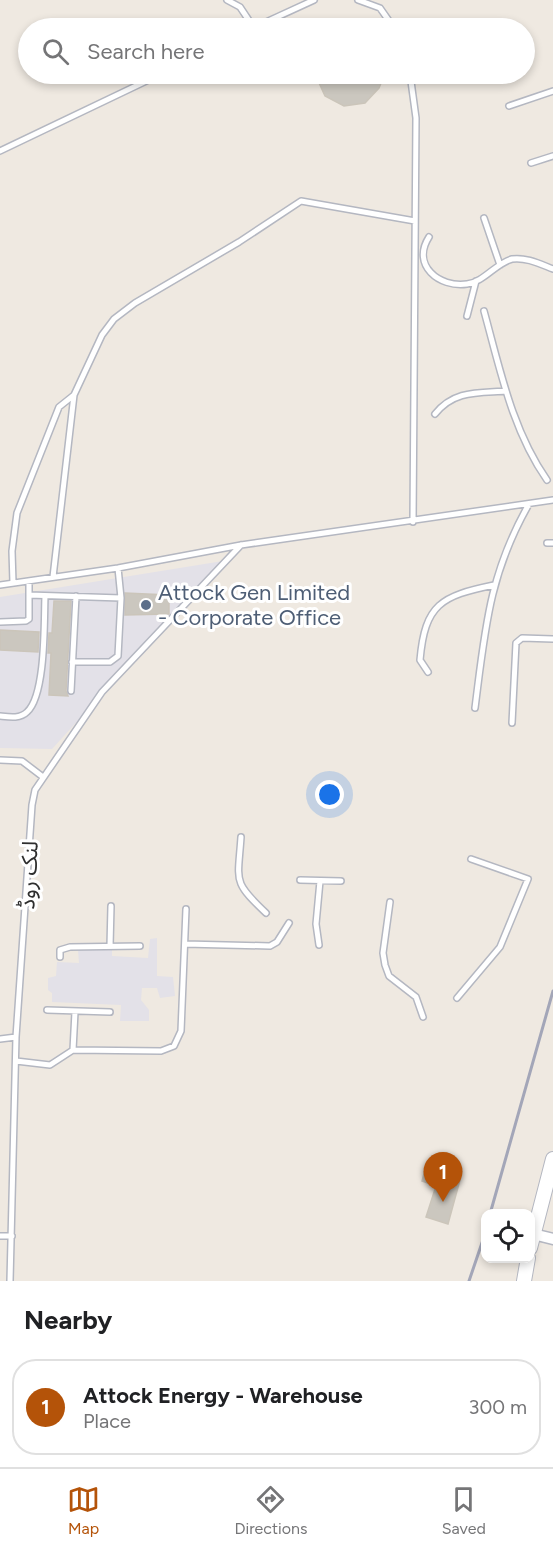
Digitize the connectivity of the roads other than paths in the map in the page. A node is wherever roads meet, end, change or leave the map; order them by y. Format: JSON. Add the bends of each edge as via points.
{"nodes":[{"id":1,"x":227,"y":0,"type":"edge"},
{"id":2,"x":314,"y":0,"type":"edge"},
{"id":3,"x":358,"y":0,"type":"edge"},
{"id":4,"x":380,"y":0,"type":"edge"},
{"id":5,"x":380,"y":8,"type":"junction"},
{"id":6,"x":247,"y":18,"type":"edge"},
{"id":7,"x":275,"y":18,"type":"edge"},
{"id":8,"x":387,"y":18,"type":"edge"},
{"id":9,"x":139,"y":84,"type":"edge"},
{"id":10,"x":411,"y":84,"type":"edge"},
{"id":11,"x":553,"y":90,"type":"edge"},
{"id":12,"x":509,"y":106,"type":"dead end"},
{"id":13,"x":0,"y":151,"type":"edge"},
{"id":14,"x":553,"y":156,"type":"edge"},
{"id":15,"x":531,"y":163,"type":"dead end"},
{"id":16,"x":484,"y":218,"type":"dead end"},
{"id":17,"x":415,"y":221,"type":"junction"},
{"id":18,"x":429,"y":237,"type":"dead end"},
{"id":19,"x":500,"y":265,"type":"junction"},
{"id":20,"x":553,"y":269,"type":"edge"},
{"id":21,"x":476,"y":281,"type":"junction"},
{"id":22,"x":484,"y":311,"type":"dead end"},
{"id":23,"x":467,"y":316,"type":"dead end"},
{"id":24,"x":506,"y":391,"type":"junction"},
{"id":25,"x":74,"y":395,"type":"junction"},
{"id":26,"x":435,"y":414,"type":"dead end"},
{"id":27,"x":547,"y":480,"type":"dead end"},
{"id":28,"x":553,"y":500,"type":"edge"},
{"id":29,"x":529,"y":504,"type":"junction"},
{"id":30,"x":413,"y":522,"type":"junction"},
{"id":31,"x":241,"y":545,"type":"junction"},
{"id":32,"x":118,"y":568,"type":"junction"},
{"id":33,"x":53,"y":578,"type":"junction"},
{"id":34,"x":29,"y":581,"type":"junction"},
{"id":35,"x":13,"y":583,"type":"junction"},
{"id":36,"x":0,"y":585,"type":"edge"},
{"id":37,"x":494,"y":585,"type":"junction"},
{"id":38,"x":29,"y":595,"type":"junction"},
{"id":39,"x":45,"y":596,"type":"junction"},
{"id":40,"x":76,"y":596,"type":"junction"},
{"id":41,"x":121,"y":598,"type":"junction"},
{"id":42,"x":0,"y":622,"type":"edge"},
{"id":43,"x":553,"y":639,"type":"edge"},
{"id":44,"x":72,"y":662,"type":"junction"},
{"id":45,"x":428,"y":672,"type":"dead end"},
{"id":46,"x":71,"y":691,"type":"dead end"},
{"id":47,"x":475,"y":708,"type":"dead end"},
{"id":48,"x":0,"y":716,"type":"edge"},
{"id":49,"x":512,"y":723,"type":"dead end"},
{"id":50,"x":0,"y":760,"type":"edge"},
{"id":51,"x":43,"y":777,"type":"junction"},
{"id":52,"x":241,"y":837,"type":"dead end"},
{"id":53,"x":471,"y":860,"type":"dead end"},
{"id":54,"x":300,"y":880,"type":"dead end"},
{"id":55,"x":320,"y":881,"type":"junction"},
{"id":56,"x":341,"y":881,"type":"dead end"},
{"id":57,"x":390,"y":902,"type":"dead end"},
{"id":58,"x":111,"y":906,"type":"dead end"},
{"id":59,"x":186,"y":909,"type":"dead end"},
{"id":60,"x":266,"y":913,"type":"dead end"},
{"id":61,"x":289,"y":923,"type":"dead end"},
{"id":62,"x":185,"y":944,"type":"junction"},
{"id":63,"x":319,"y":945,"type":"dead end"},
{"id":64,"x":110,"y":946,"type":"junction"},
{"id":65,"x":140,"y":946,"type":"dead end"},
{"id":66,"x":60,"y":957,"type":"dead end"},
{"id":67,"x":458,"y":998,"type":"dead end"},
{"id":68,"x":46,"y":1010,"type":"dead end"},
{"id":69,"x":75,"y":1012,"type":"junction"},
{"id":70,"x":110,"y":1012,"type":"dead end"},
{"id":71,"x":423,"y":1017,"type":"dead end"},
{"id":72,"x":16,"y":1038,"type":"junction"},
{"id":73,"x":0,"y":1039,"type":"edge"},
{"id":74,"x":73,"y":1050,"type":"junction"},
{"id":75,"x":16,"y":1061,"type":"junction"},
{"id":76,"x":553,"y":1162,"type":"edge"},
{"id":77,"x":535,"y":1230,"type":"edge"},
{"id":78,"x":0,"y":1236,"type":"edge"},
{"id":79,"x":12,"y":1236,"type":"junction"},
{"id":80,"x":553,"y":1239,"type":"edge"},
{"id":81,"x":535,"y":1241,"type":"edge"},
{"id":82,"x":528,"y":1263,"type":"edge"},
{"id":83,"x":527,"y":1280,"type":"edge"},
{"id":84,"x":10,"y":1281,"type":"edge"}],
"edges":[{"from":1,"to":6,"type":"lane","via":[[240,7]]},
{"from":2,"to":7,"type":"lane"},
{"from":3,"to":5,"type":"lane"},
{"from":4,"to":5,"type":"lane"},
{"from":5,"to":8,"type":"lane"},
{"from":9,"to":13,"type":"lane"},
{"from":10,"to":17,"type":"lane","via":[[416,118]]},
{"from":11,"to":12,"type":"lane"},
{"from":14,"to":15,"type":"lane"},
{"from":16,"to":19,"type":"lane"},
{"from":17,"to":25,"type":"lane","via":[[301,201],[114,319],[102,335]]},
{"from":17,"to":30,"type":"lane"},
{"from":18,"to":21,"type":"lane","via":[[422,256],[429,273],[452,284]]},
{"from":19,"to":20,"type":"lane","via":[[518,259]]},
{"from":19,"to":21,"type":"lane"},
{"from":21,"to":23,"type":"lane"},
{"from":22,"to":24,"type":"lane"},
{"from":24,"to":26,"type":"lane","via":[[461,394],[444,402]]},
{"from":24,"to":27,"type":"lane","via":[[526,448]]},
{"from":25,"to":33,"type":"lane"},
{"from":25,"to":35,"type":"lane","via":[[58,407],[17,513]]},
{"from":28,"to":29,"type":"lane"},
{"from":29,"to":30,"type":"lane"},
{"from":29,"to":37,"type":"lane","via":[[504,553]]},
{"from":30,"to":31,"type":"lane"},
{"from":31,"to":32,"type":"lane"},
{"from":31,"to":51,"type":"lane","name":"لنک روڈ","via":[[102,692]]},
{"from":32,"to":33,"type":"lane"},
{"from":32,"to":41,"type":"lane"},
{"from":33,"to":34,"type":"lane"},
{"from":34,"to":35,"type":"lane"},
{"from":34,"to":38,"type":"lane"},
{"from":35,"to":36,"type":"lane"},
{"from":37,"to":45,"type":"lane","via":[[459,593],[443,602],[428,618],[420,660]]},
{"from":37,"to":47,"type":"lane"},
{"from":38,"to":39,"type":"lane"},
{"from":38,"to":42,"type":"lane","via":[[29,619]]},
{"from":39,"to":40,"type":"lane"},
{"from":39,"to":48,"type":"lane","via":[[34,702],[18,717]]},
{"from":40,"to":41,"type":"lane"},
{"from":40,"to":44,"type":"lane"},
{"from":41,"to":44,"type":"lane","via":[[116,658],[102,663]]},
{"from":43,"to":49,"type":"lane","via":[[522,638],[516,643]]},
{"from":44,"to":46,"type":"lane"},
{"from":50,"to":51,"type":"lane","via":[[22,761]]},
{"from":51,"to":72,"type":"lane","name":"لنک روڈ","via":[[32,805]]},
{"from":52,"to":60,"type":"lane","via":[[238,880],[245,894]]},
{"from":53,"to":67,"type":"lane","via":[[528,879],[500,946]]},
{"from":54,"to":55,"type":"lane"},
{"from":55,"to":56,"type":"lane"},
{"from":55,"to":63,"type":"lane","via":[[316,924]]},
{"from":57,"to":71,"type":"lane","via":[[383,953],[385,966],[389,976],[416,997]]},
{"from":58,"to":64,"type":"lane"},
{"from":59,"to":62,"type":"lane"},
{"from":61,"to":62,"type":"lane","via":[[270,946]]},
{"from":62,"to":74,"type":"lane","via":[[181,1032],[174,1046],[161,1051]]},
{"from":64,"to":65,"type":"lane"},
{"from":64,"to":66,"type":"lane","via":[[70,946],[60,950]]},
{"from":68,"to":69,"type":"lane"},
{"from":69,"to":70,"type":"lane"},
{"from":69,"to":74,"type":"lane"},
{"from":72,"to":73,"type":"lane"},
{"from":72,"to":75,"type":"lane","name":"لنک روڈ"},
{"from":74,"to":75,"type":"lane","via":[[50,1065]]},
{"from":75,"to":79,"type":"lane","name":"لنک روڈ"},
{"from":76,"to":77,"type":"street"},
{"from":78,"to":79,"type":"lane"},
{"from":79,"to":84,"type":"lane","name":"لنک روڈ"},
{"from":80,"to":81,"type":"street"},
{"from":82,"to":83,"type":"street"}]}
